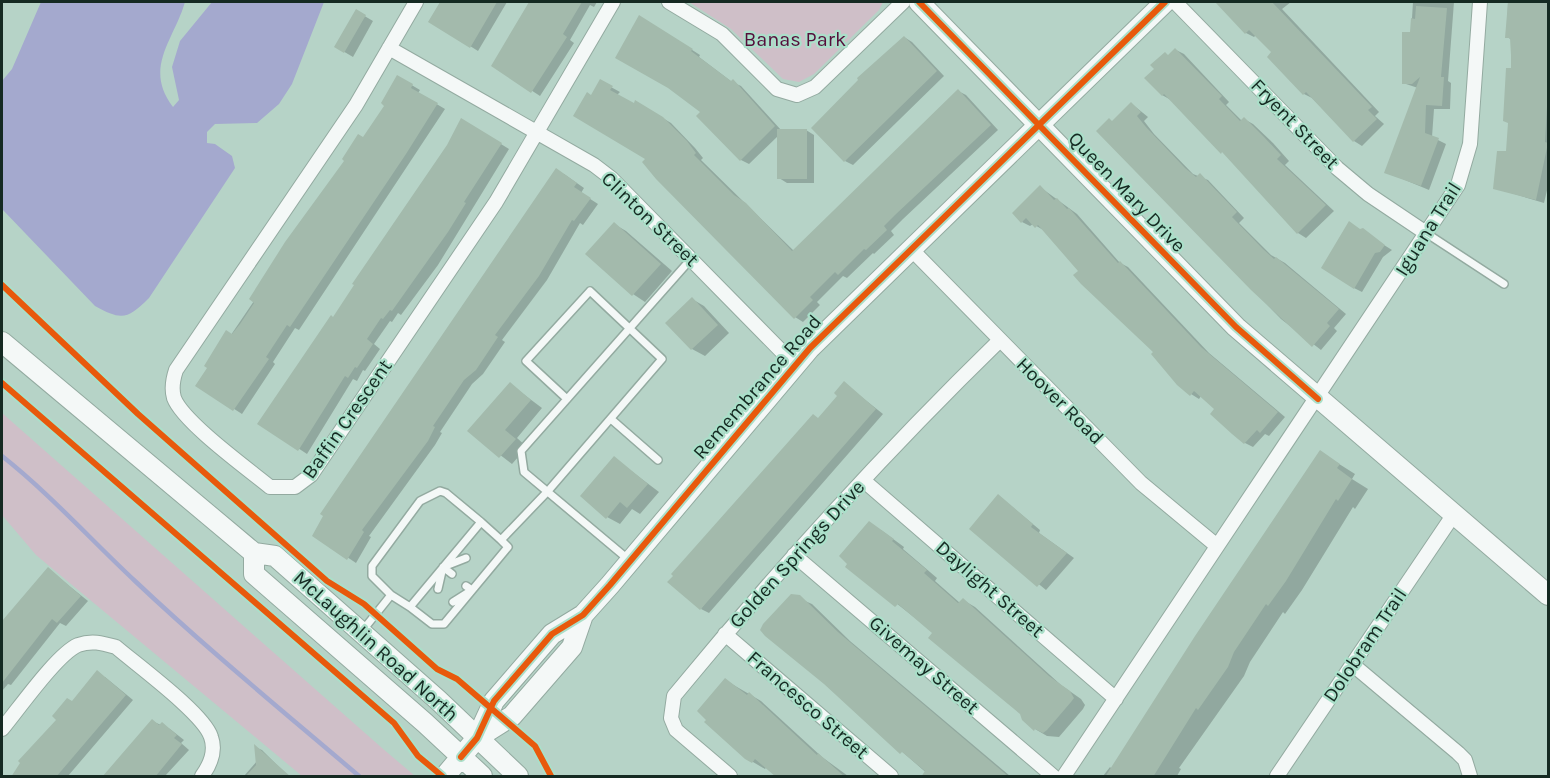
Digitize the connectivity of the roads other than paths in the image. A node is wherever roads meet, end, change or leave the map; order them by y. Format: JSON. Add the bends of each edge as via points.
{"nodes":[{"id":1,"x":416,"y":2,"type":"edge"},
{"id":2,"x":613,"y":2,"type":"edge"},
{"id":3,"x":669,"y":2,"type":"edge"},
{"id":4,"x":903,"y":2,"type":"edge"},
{"id":5,"x":919,"y":2,"type":"edge"},
{"id":6,"x":1164,"y":2,"type":"edge"},
{"id":7,"x":1174,"y":2,"type":"edge"},
{"id":8,"x":1480,"y":2,"type":"edge"},
{"id":9,"x":389,"y":48,"type":"junction"},
{"id":10,"x":1038,"y":124,"type":"junction"},
{"id":11,"x":537,"y":133,"type":"junction"},
{"id":12,"x":1426,"y":233,"type":"junction"},
{"id":13,"x":911,"y":249,"type":"junction"},
{"id":14,"x":691,"y":259,"type":"junction"},
{"id":15,"x":1504,"y":285,"type":"dead end"},
{"id":16,"x":629,"y":328,"type":"junction"},
{"id":17,"x":1000,"y":340,"type":"junction"},
{"id":18,"x":2,"y":342,"type":"edge"},
{"id":19,"x":795,"y":365,"type":"junction"},
{"id":20,"x":567,"y":399,"type":"junction"},
{"id":21,"x":1318,"y":399,"type":"junction"},
{"id":22,"x":611,"y":419,"type":"junction"},
{"id":23,"x":658,"y":460,"type":"dead end"},
{"id":24,"x":863,"y":480,"type":"junction"},
{"id":25,"x":548,"y":491,"type":"junction"},
{"id":26,"x":1454,"y":514,"type":"junction"},
{"id":27,"x":481,"y":522,"type":"junction"},
{"id":28,"x":501,"y":540,"type":"junction"},
{"id":29,"x":1217,"y":546,"type":"junction"},
{"id":30,"x":254,"y":554,"type":"junction"},
{"id":31,"x":794,"y":555,"type":"junction"},
{"id":32,"x":465,"y":558,"type":"dead end"},
{"id":33,"x":630,"y":561,"type":"junction"},
{"id":34,"x":442,"y":567,"type":"junction"},
{"id":35,"x":480,"y":571,"type":"dead end"},
{"id":36,"x":452,"y":574,"type":"dead end"},
{"id":37,"x":469,"y":588,"type":"junction"},
{"id":38,"x":438,"y":590,"type":"dead end"},
{"id":39,"x":391,"y":595,"type":"junction"},
{"id":40,"x":1548,"y":595,"type":"edge"},
{"id":41,"x":453,"y":602,"type":"dead end"},
{"id":42,"x":410,"y":607,"type":"junction"},
{"id":43,"x":361,"y":632,"type":"junction"},
{"id":44,"x":725,"y":634,"type":"junction"},
{"id":45,"x":1352,"y":664,"type":"junction"},
{"id":46,"x":1116,"y":699,"type":"junction"},
{"id":47,"x":2,"y":729,"type":"edge"},
{"id":48,"x":477,"y":738,"type":"junction"},
{"id":49,"x":461,"y":757,"type":"junction"},
{"id":50,"x":202,"y":777,"type":"edge"},
{"id":51,"x":445,"y":777,"type":"edge"},
{"id":52,"x":482,"y":777,"type":"edge"},
{"id":53,"x":518,"y":777,"type":"edge"},
{"id":54,"x":730,"y":777,"type":"edge"},
{"id":55,"x":891,"y":777,"type":"edge"},
{"id":56,"x":1053,"y":777,"type":"edge"},
{"id":57,"x":1064,"y":777,"type":"edge"},
{"id":58,"x":1277,"y":777,"type":"edge"},
{"id":59,"x":1470,"y":777,"type":"edge"}],
"edges":[{"from":1,"to":9,"type":"street","name":"Baffin Crescent"},
{"from":2,"to":11,"type":"street","name":"Baffin Crescent"},
{"from":3,"to":4,"type":"street","via":[[722,34],[777,89],[797,95],[815,87]]},
{"from":5,"to":10,"type":"street","name":"Queen Mary Drive"},
{"from":6,"to":10,"type":"street","name":"Remembrance Road"},
{"from":7,"to":12,"type":"street","name":"Fryent Street","via":[[1337,168]]},
{"from":8,"to":12,"type":"street","name":"Iguana Trail","via":[[1468,155],[1458,185]]},
{"from":9,"to":11,"type":"street","name":"Clinton Street"},
{"from":9,"to":11,"type":"street","name":"Baffin Crescent","via":[[356,105],[182,360],[173,379],[174,397],[183,413],[270,487],[295,487],[311,475],[496,202]]},
{"from":10,"to":13,"type":"street","name":"Remembrance Road"},
{"from":10,"to":21,"type":"street","name":"Queen Mary Drive","via":[[1236,327]]},
{"from":11,"to":14,"type":"street","name":"Clinton Street","via":[[611,178]]},
{"from":12,"to":15,"type":"lane"},
{"from":12,"to":21,"type":"street","name":"Iguana Trail"},
{"from":13,"to":17,"type":"street","name":"Hoover Road"},
{"from":13,"to":19,"type":"street","name":"Remembrance Road"},
{"from":14,"to":16,"type":"lane"},
{"from":14,"to":19,"type":"street","name":"Clinton Street"},
{"from":16,"to":20,"type":"lane"},
{"from":16,"to":20,"type":"lane","via":[[590,291],[526,361]]},
{"from":16,"to":22,"type":"lane","via":[[662,359]]},
{"from":17,"to":24,"type":"street","name":"Golden Springs Drive"},
{"from":17,"to":29,"type":"street","name":"Hoover Road","via":[[1141,483]]},
{"from":18,"to":30,"type":"street","name":"McLaughlin Road North"},
{"from":19,"to":33,"type":"street","name":"Remembrance Road"},
{"from":20,"to":25,"type":"lane","via":[[521,451],[524,472]]},
{"from":21,"to":26,"type":"street","name":"Queen Mary Drive"},
{"from":21,"to":29,"type":"street"},
{"from":22,"to":23,"type":"lane"},
{"from":22,"to":25,"type":"lane"},
{"from":24,"to":31,"type":"street","name":"Golden Springs Drive"},
{"from":24,"to":46,"type":"street","name":"Daylight Street"},
{"from":25,"to":28,"type":"lane"},
{"from":25,"to":33,"type":"lane"},
{"from":26,"to":40,"type":"street","name":"Queen Mary Drive"},
{"from":26,"to":45,"type":"street","name":"Dolobram Trail"},
{"from":27,"to":28,"type":"lane"},
{"from":27,"to":34,"type":"lane"},
{"from":27,"to":39,"type":"lane","via":[[446,493],[440,491],[420,501],[372,567],[372,576]]},
{"from":28,"to":37,"type":"lane","via":[[508,547]]},
{"from":29,"to":46,"type":"street"},
{"from":30,"to":43,"type":"street","name":"McLaughlin Road North","via":[[275,556]]},
{"from":30,"to":49,"type":"street","name":"McLaughlin Road North","via":[[254,574]]},
{"from":31,"to":44,"type":"street","name":"Golden Springs Drive"},
{"from":31,"to":56,"type":"street","name":"Givemay Street"},
{"from":32,"to":34,"type":"lane"},
{"from":33,"to":48,"type":"street","name":"Remembrance Road","via":[[583,615],[572,647],[512,716]]},
{"from":34,"to":36,"type":"lane"},
{"from":34,"to":38,"type":"lane"},
{"from":34,"to":42,"type":"lane"},
{"from":35,"to":37,"type":"lane"},
{"from":37,"to":41,"type":"lane"},
{"from":37,"to":42,"type":"lane","via":[[444,624],[432,624]]},
{"from":39,"to":42,"type":"lane"},
{"from":39,"to":43,"type":"lane"},
{"from":43,"to":48,"type":"street","name":"McLaughlin Road North"},
{"from":44,"to":54,"type":"street","name":"Golden Springs Drive","via":[[674,696],[670,718],[676,730]]},
{"from":44,"to":55,"type":"street","name":"Francesco Street"},
{"from":45,"to":58,"type":"street","name":"Dolobram Trail"},
{"from":45,"to":59,"type":"street","via":[[1458,753],[1465,760]]},
{"from":46,"to":57,"type":"street"},
{"from":47,"to":50,"type":"street","via":[[68,651],[99,642],[116,647],[203,721],[213,747],[209,767]]},
{"from":48,"to":49,"type":"street","name":"Remembrance Road"},
{"from":48,"to":53,"type":"street","name":"McLaughlin Road North"},
{"from":49,"to":51,"type":"street","name":"Remembrance Road"},
{"from":49,"to":52,"type":"street","name":"McLaughlin Road North"}]}
